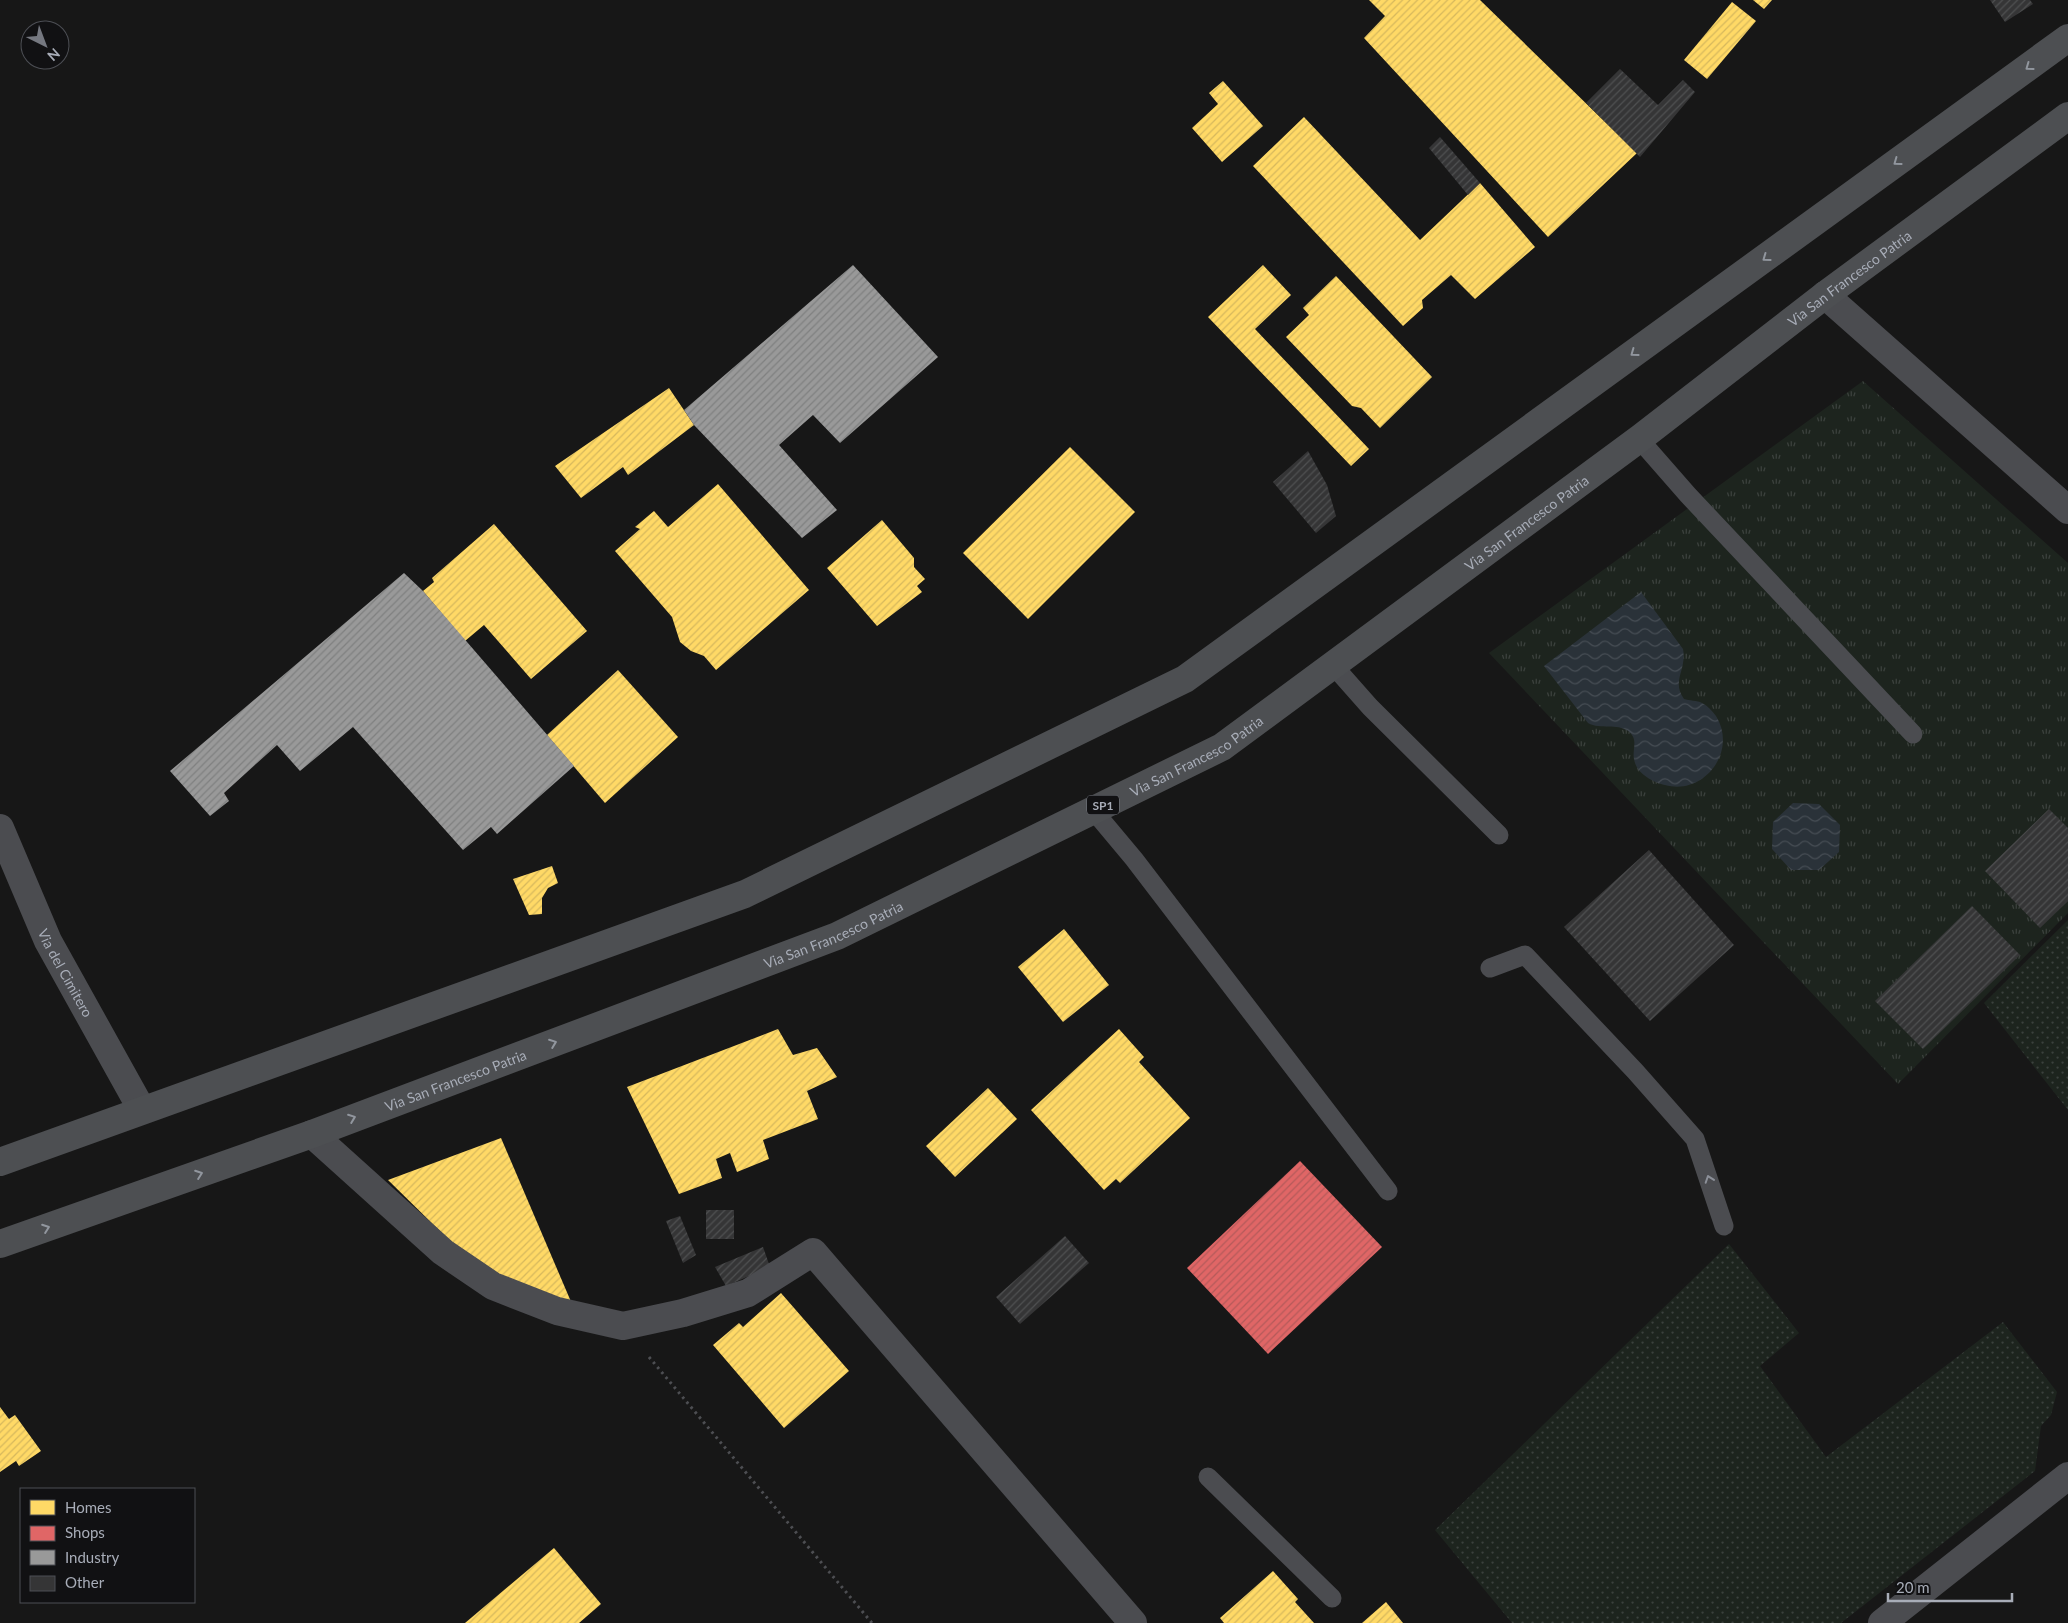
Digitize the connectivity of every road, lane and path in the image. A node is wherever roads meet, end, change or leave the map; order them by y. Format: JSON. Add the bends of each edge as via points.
{"nodes":[{"id":1,"x":2068,"y":38,"type":"edge"},
{"id":2,"x":2068,"y":116,"type":"edge"},
{"id":3,"x":1825,"y":295,"type":"junction"},
{"id":4,"x":1639,"y":439,"type":"junction"},
{"id":5,"x":2068,"y":510,"type":"edge"},
{"id":6,"x":1332,"y":664,"type":"junction"},
{"id":7,"x":1913,"y":734,"type":"dead end"},
{"id":8,"x":1093,"y":810,"type":"junction"},
{"id":9,"x":0,"y":828,"type":"edge"},
{"id":10,"x":1499,"y":835,"type":"dead end"},
{"id":11,"x":1490,"y":968,"type":"dead end"},
{"id":12,"x":142,"y":1110,"type":"junction"},
{"id":13,"x":312,"y":1134,"type":"junction"},
{"id":14,"x":0,"y":1162,"type":"edge"},
{"id":15,"x":1388,"y":1190,"type":"dead end"},
{"id":16,"x":1724,"y":1226,"type":"dead end"},
{"id":17,"x":0,"y":1244,"type":"edge"},
{"id":18,"x":623,"y":1326,"type":"junction"},
{"id":19,"x":2068,"y":1476,"type":"edge"},
{"id":20,"x":1208,"y":1477,"type":"dead end"},
{"id":21,"x":1332,"y":1598,"type":"dead end"},
{"id":22,"x":872,"y":1623,"type":"edge"},
{"id":23,"x":1133,"y":1623,"type":"edge"},
{"id":24,"x":1882,"y":1623,"type":"edge"}],
"edges":[{"from":1,"to":12,"type":"main road","one_way":true,"via":[[1185,679],[745,894]]},
{"from":2,"to":3,"type":"main road","name":"Via San Francesco Patria","number":"SP1"},
{"from":3,"to":4,"type":"main road","name":"Via San Francesco Patria","number":"SP1"},
{"from":3,"to":5,"type":"street"},
{"from":4,"to":6,"type":"main road","name":"Via San Francesco Patria","number":"SP1"},
{"from":4,"to":7,"type":"lane"},
{"from":6,"to":8,"type":"main road","name":"Via San Francesco Patria","number":"SP1","via":[[1222,747]]},
{"from":6,"to":10,"type":"lane","via":[[1370,707]]},
{"from":13,"to":8,"type":"main road","name":"Via San Francesco Patria","number":"SP1","one_way":true,"via":[[838,936]]},
{"from":8,"to":15,"type":"lane"},
{"from":9,"to":12,"type":"street","name":"Via del Cimitero","via":[[48,941]]},
{"from":16,"to":11,"type":"lane","one_way":true,"via":[[1695,1140],[1636,1071],[1525,955]]},
{"from":12,"to":14,"type":"main road"},
{"from":17,"to":13,"type":"main road","name":"Via San Francesco Patria","number":"SP1","one_way":true},
{"from":13,"to":18,"type":"street","via":[[443,1252],[493,1286],[556,1311]]},
{"from":18,"to":22,"type":"path"},
{"from":18,"to":23,"type":"street","via":[[683,1314],[748,1293],[813,1252]]},
{"from":19,"to":24,"type":"street"},
{"from":20,"to":21,"type":"lane"}]}
